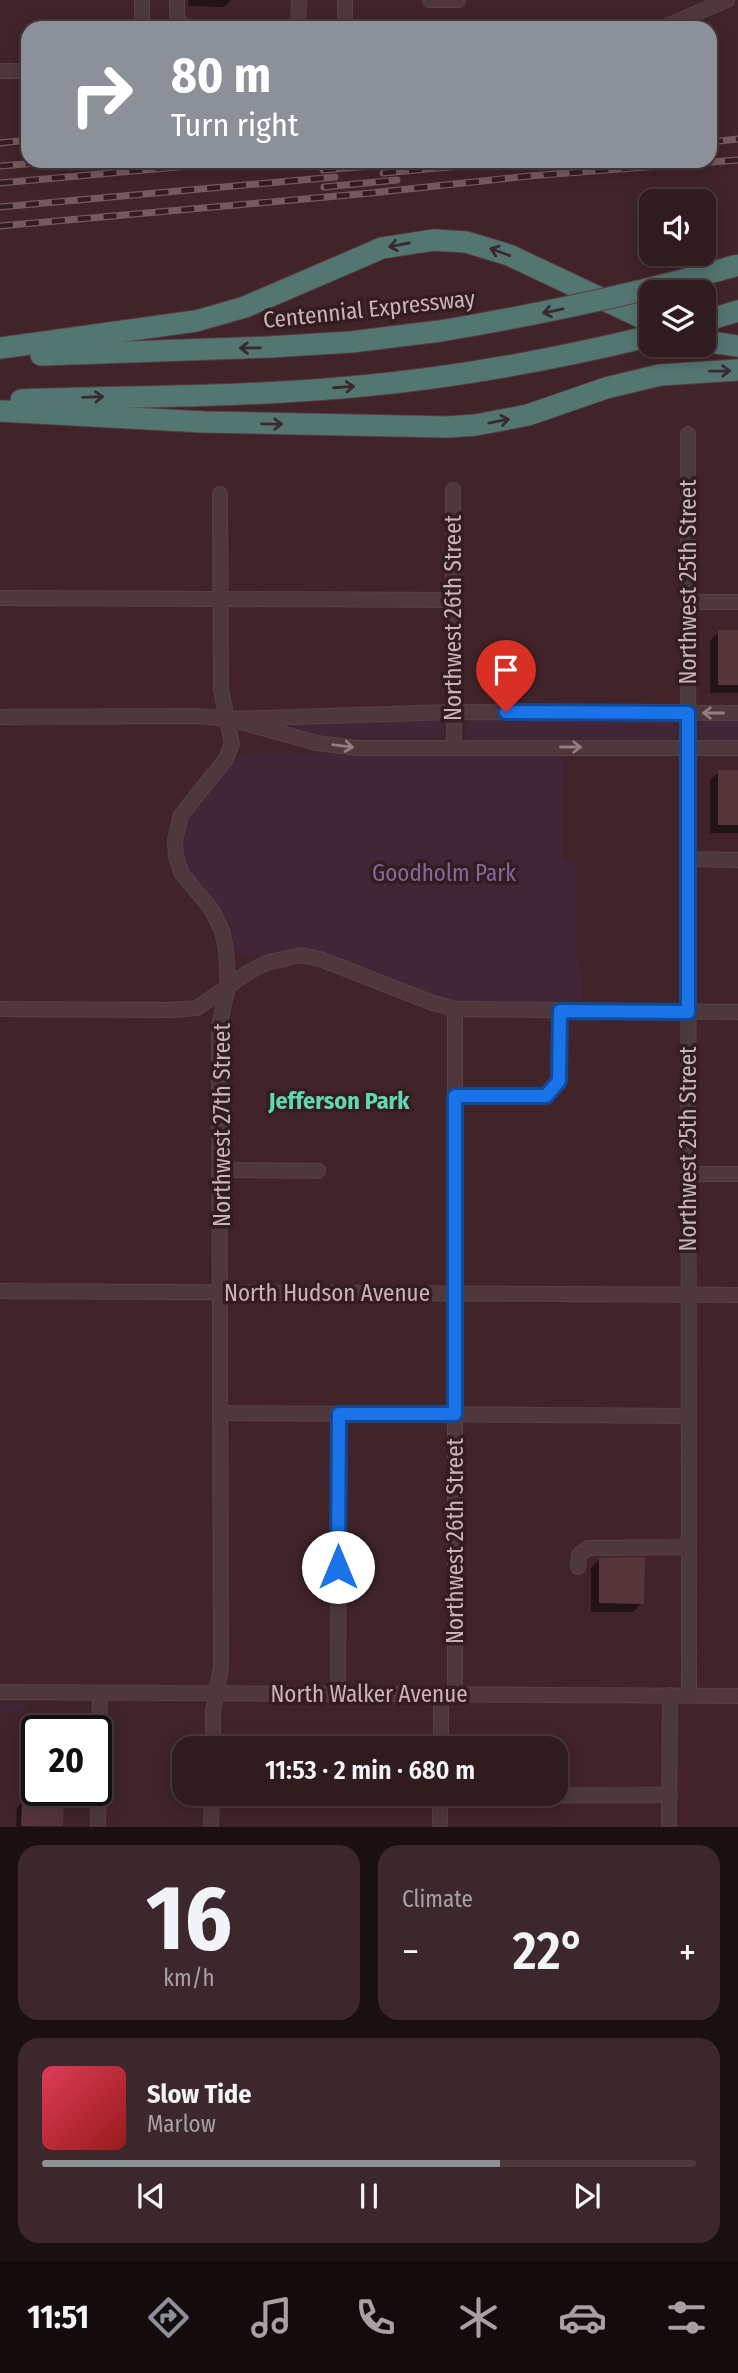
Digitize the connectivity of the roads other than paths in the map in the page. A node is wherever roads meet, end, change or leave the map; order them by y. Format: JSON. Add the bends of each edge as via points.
{"nodes":[{"id":1,"x":142,"y":0,"type":"edge"},
{"id":2,"x":177,"y":0,"type":"edge"},
{"id":3,"x":299,"y":0,"type":"edge"},
{"id":4,"x":345,"y":0,"type":"edge"},
{"id":5,"x":430,"y":0,"type":"edge"},
{"id":6,"x":458,"y":0,"type":"edge"},
{"id":7,"x":727,"y":0,"type":"edge"},
{"id":8,"x":142,"y":21,"type":"edge"},
{"id":9,"x":178,"y":21,"type":"edge"},
{"id":10,"x":298,"y":21,"type":"edge"},
{"id":11,"x":345,"y":21,"type":"edge"},
{"id":12,"x":678,"y":21,"type":"edge"},
{"id":13,"x":0,"y":71,"type":"edge"},
{"id":14,"x":21,"y":71,"type":"edge"},
{"id":15,"x":738,"y":265,"type":"edge"},
{"id":16,"x":738,"y":311,"type":"edge"},
{"id":17,"x":639,"y":316,"type":"edge"},
{"id":18,"x":716,"y":317,"type":"edge"},
{"id":19,"x":639,"y":339,"type":"edge"},
{"id":20,"x":716,"y":343,"type":"edge"},
{"id":21,"x":738,"y":346,"type":"edge"},
{"id":22,"x":0,"y":348,"type":"edge"},
{"id":23,"x":0,"y":356,"type":"edge"},
{"id":24,"x":738,"y":370,"type":"edge"},
{"id":25,"x":0,"y":400,"type":"edge"},
{"id":26,"x":0,"y":411,"type":"edge"},
{"id":27,"x":688,"y":434,"type":"dead end"},
{"id":28,"x":453,"y":490,"type":"dead end"},
{"id":29,"x":220,"y":494,"type":"dead end"},
{"id":30,"x":0,"y":598,"type":"edge"},
{"id":31,"x":221,"y":598,"type":"junction"},
{"id":32,"x":453,"y":600,"type":"junction"},
{"id":33,"x":688,"y":602,"type":"junction"},
{"id":34,"x":738,"y":602,"type":"edge"},
{"id":35,"x":453,"y":712,"type":"junction"},
{"id":36,"x":688,"y":713,"type":"junction"},
{"id":37,"x":738,"y":713,"type":"edge"},
{"id":38,"x":0,"y":717,"type":"edge"},
{"id":39,"x":229,"y":719,"type":"junction"},
{"id":40,"x":454,"y":747,"type":"junction"},
{"id":41,"x":688,"y":748,"type":"junction"},
{"id":42,"x":738,"y":748,"type":"edge"},
{"id":43,"x":688,"y":859,"type":"junction"},
{"id":44,"x":738,"y":860,"type":"edge"},
{"id":45,"x":228,"y":987,"type":"junction"},
{"id":46,"x":0,"y":1009,"type":"edge"},
{"id":47,"x":455,"y":1009,"type":"junction"},
{"id":48,"x":560,"y":1011,"type":"junction"},
{"id":49,"x":688,"y":1012,"type":"junction"},
{"id":50,"x":738,"y":1012,"type":"edge"},
{"id":51,"x":455,"y":1096,"type":"junction"},
{"id":52,"x":221,"y":1170,"type":"junction"},
{"id":53,"x":318,"y":1171,"type":"dead end"},
{"id":54,"x":688,"y":1174,"type":"junction"},
{"id":55,"x":738,"y":1174,"type":"edge"},
{"id":56,"x":0,"y":1291,"type":"edge"},
{"id":57,"x":222,"y":1292,"type":"junction"},
{"id":58,"x":455,"y":1294,"type":"junction"},
{"id":59,"x":689,"y":1295,"type":"junction"},
{"id":60,"x":738,"y":1295,"type":"edge"},
{"id":61,"x":221,"y":1413,"type":"junction"},
{"id":62,"x":339,"y":1414,"type":"junction"},
{"id":63,"x":455,"y":1414,"type":"junction"},
{"id":64,"x":689,"y":1416,"type":"junction"},
{"id":65,"x":689,"y":1548,"type":"junction"},
{"id":66,"x":578,"y":1567,"type":"dead end"},
{"id":67,"x":0,"y":1692,"type":"edge"},
{"id":68,"x":100,"y":1693,"type":"junction"},
{"id":69,"x":216,"y":1693,"type":"junction"},
{"id":70,"x":338,"y":1694,"type":"junction"},
{"id":71,"x":448,"y":1694,"type":"junction"},
{"id":72,"x":670,"y":1695,"type":"junction"},
{"id":73,"x":689,"y":1695,"type":"junction"},
{"id":74,"x":738,"y":1696,"type":"edge"},
{"id":75,"x":99,"y":1715,"type":"edge"},
{"id":76,"x":213,"y":1736,"type":"edge"},
{"id":77,"x":443,"y":1736,"type":"edge"},
{"id":78,"x":568,"y":1795,"type":"edge"},
{"id":79,"x":670,"y":1795,"type":"junction"},
{"id":80,"x":98,"y":1806,"type":"edge"},
{"id":81,"x":212,"y":1806,"type":"edge"},
{"id":82,"x":440,"y":1806,"type":"edge"},
{"id":83,"x":98,"y":1827,"type":"edge"},
{"id":84,"x":211,"y":1827,"type":"edge"},
{"id":85,"x":440,"y":1827,"type":"edge"},
{"id":86,"x":669,"y":1827,"type":"edge"}],
"edges":[{"from":1,"to":8,"type":"street"},
{"from":2,"to":9,"type":"street"},
{"from":3,"to":10,"type":"street"},
{"from":4,"to":11,"type":"street"},
{"from":5,"to":6,"type":"street"},
{"from":7,"to":12,"type":"street"},
{"from":13,"to":14,"type":"street"},
{"from":15,"to":23,"type":"highway","name":"Centennial Expressway","one_way":true,"bridge":true,"via":[[548,312],[351,342]]},
{"from":16,"to":18,"type":"highway"},
{"from":17,"to":22,"type":"highway","one_way":true,"via":[[500,252],[467,242],[434,240],[382,248],[279,294],[196,321]]},
{"from":25,"to":19,"type":"highway","one_way":true,"via":[[363,386],[573,354]]},
{"from":20,"to":21,"type":"highway"},
{"from":26,"to":24,"type":"highway","one_way":true,"via":[[204,422],[447,427],[528,415],[660,375]]},
{"from":27,"to":33,"type":"street","name":"Northwest 25th Street"},
{"from":28,"to":32,"type":"street","name":"Northwest 26th Street"},
{"from":29,"to":31,"type":"street","name":"Northwest 27th Street"},
{"from":30,"to":31,"type":"street"},
{"from":31,"to":32,"type":"street"},
{"from":31,"to":39,"type":"street","name":"Northwest 27th Street","via":[[221,690]]},
{"from":32,"to":35,"type":"street","name":"Northwest 26th Street"},
{"from":33,"to":34,"type":"street"},
{"from":33,"to":36,"type":"street","name":"Northwest 25th Street"},
{"from":35,"to":36,"type":"street"},
{"from":35,"to":39,"type":"street"},
{"from":35,"to":40,"type":"street","name":"Northwest 26th Street"},
{"from":37,"to":36,"type":"street","one_way":true},
{"from":36,"to":41,"type":"street","name":"Northwest 25th Street"},
{"from":38,"to":39,"type":"street"},
{"from":39,"to":40,"type":"street","one_way":true,"via":[[330,745]]},
{"from":39,"to":45,"type":"street","name":"Northwest 27th Street","via":[[229,755],[181,815],[175,840],[182,874],[212,910],[222,931]]},
{"from":40,"to":41,"type":"street","one_way":true},
{"from":41,"to":42,"type":"street"},
{"from":41,"to":43,"type":"street","name":"Northwest 25th Street"},
{"from":43,"to":44,"type":"street"},
{"from":43,"to":49,"type":"street","name":"Northwest 25th Street"},
{"from":45,"to":46,"type":"street","via":[[187,1010]]},
{"from":45,"to":47,"type":"street","via":[[266,963],[300,955],[320,958]]},
{"from":45,"to":52,"type":"street","name":"Northwest 27th Street","via":[[219,1026]]},
{"from":47,"to":48,"type":"street"},
{"from":47,"to":51,"type":"street","name":"Northwest 26th Street"},
{"from":48,"to":49,"type":"street"},
{"from":48,"to":51,"type":"street","via":[[559,1081],[546,1096]]},
{"from":49,"to":50,"type":"street"},
{"from":49,"to":54,"type":"street","name":"Northwest 25th Street"},
{"from":51,"to":58,"type":"street","name":"Northwest 26th Street"},
{"from":52,"to":53,"type":"street"},
{"from":52,"to":57,"type":"street","name":"Northwest 27th Street"},
{"from":54,"to":55,"type":"street"},
{"from":54,"to":59,"type":"street","name":"Northwest 25th Street"},
{"from":56,"to":57,"type":"street","name":"North Hudson Avenue"},
{"from":57,"to":58,"type":"street","name":"North Hudson Avenue"},
{"from":57,"to":61,"type":"street","name":"Northwest 27th Street"},
{"from":58,"to":59,"type":"street","name":"North Hudson Avenue"},
{"from":58,"to":63,"type":"street","name":"Northwest 26th Street"},
{"from":59,"to":60,"type":"street","name":"North Hudson Avenue"},
{"from":59,"to":64,"type":"street","name":"Northwest 25th Street"},
{"from":61,"to":62,"type":"street"},
{"from":61,"to":69,"type":"street","name":"Northwest 27th Street","via":[[221,1667]]},
{"from":62,"to":63,"type":"street"},
{"from":62,"to":70,"type":"street"},
{"from":63,"to":64,"type":"street"},
{"from":63,"to":71,"type":"street","name":"Northwest 26th Street"},
{"from":64,"to":65,"type":"street","name":"Northwest 25th Street"},
{"from":65,"to":66,"type":"street","via":[[588,1548],[579,1555]]},
{"from":65,"to":73,"type":"street","name":"Northwest 25th Street"},
{"from":67,"to":68,"type":"street","name":"North Walker Avenue"},
{"from":68,"to":69,"type":"street","name":"North Walker Avenue"},
{"from":68,"to":75,"type":"street"},
{"from":69,"to":70,"type":"street","name":"North Walker Avenue"},
{"from":69,"to":76,"type":"street","name":"Northwest 27th Street"},
{"from":70,"to":71,"type":"street","name":"North Walker Avenue"},
{"from":71,"to":72,"type":"street","name":"North Walker Avenue"},
{"from":71,"to":77,"type":"street","name":"Northwest 26th Street"},
{"from":72,"to":73,"type":"street","name":"North Walker Avenue"},
{"from":72,"to":79,"type":"street"},
{"from":73,"to":74,"type":"street","name":"North Walker Avenue"},
{"from":78,"to":79,"type":"street"},
{"from":79,"to":86,"type":"street"},
{"from":80,"to":83,"type":"street"},
{"from":81,"to":84,"type":"street"},
{"from":82,"to":85,"type":"street"}]}
